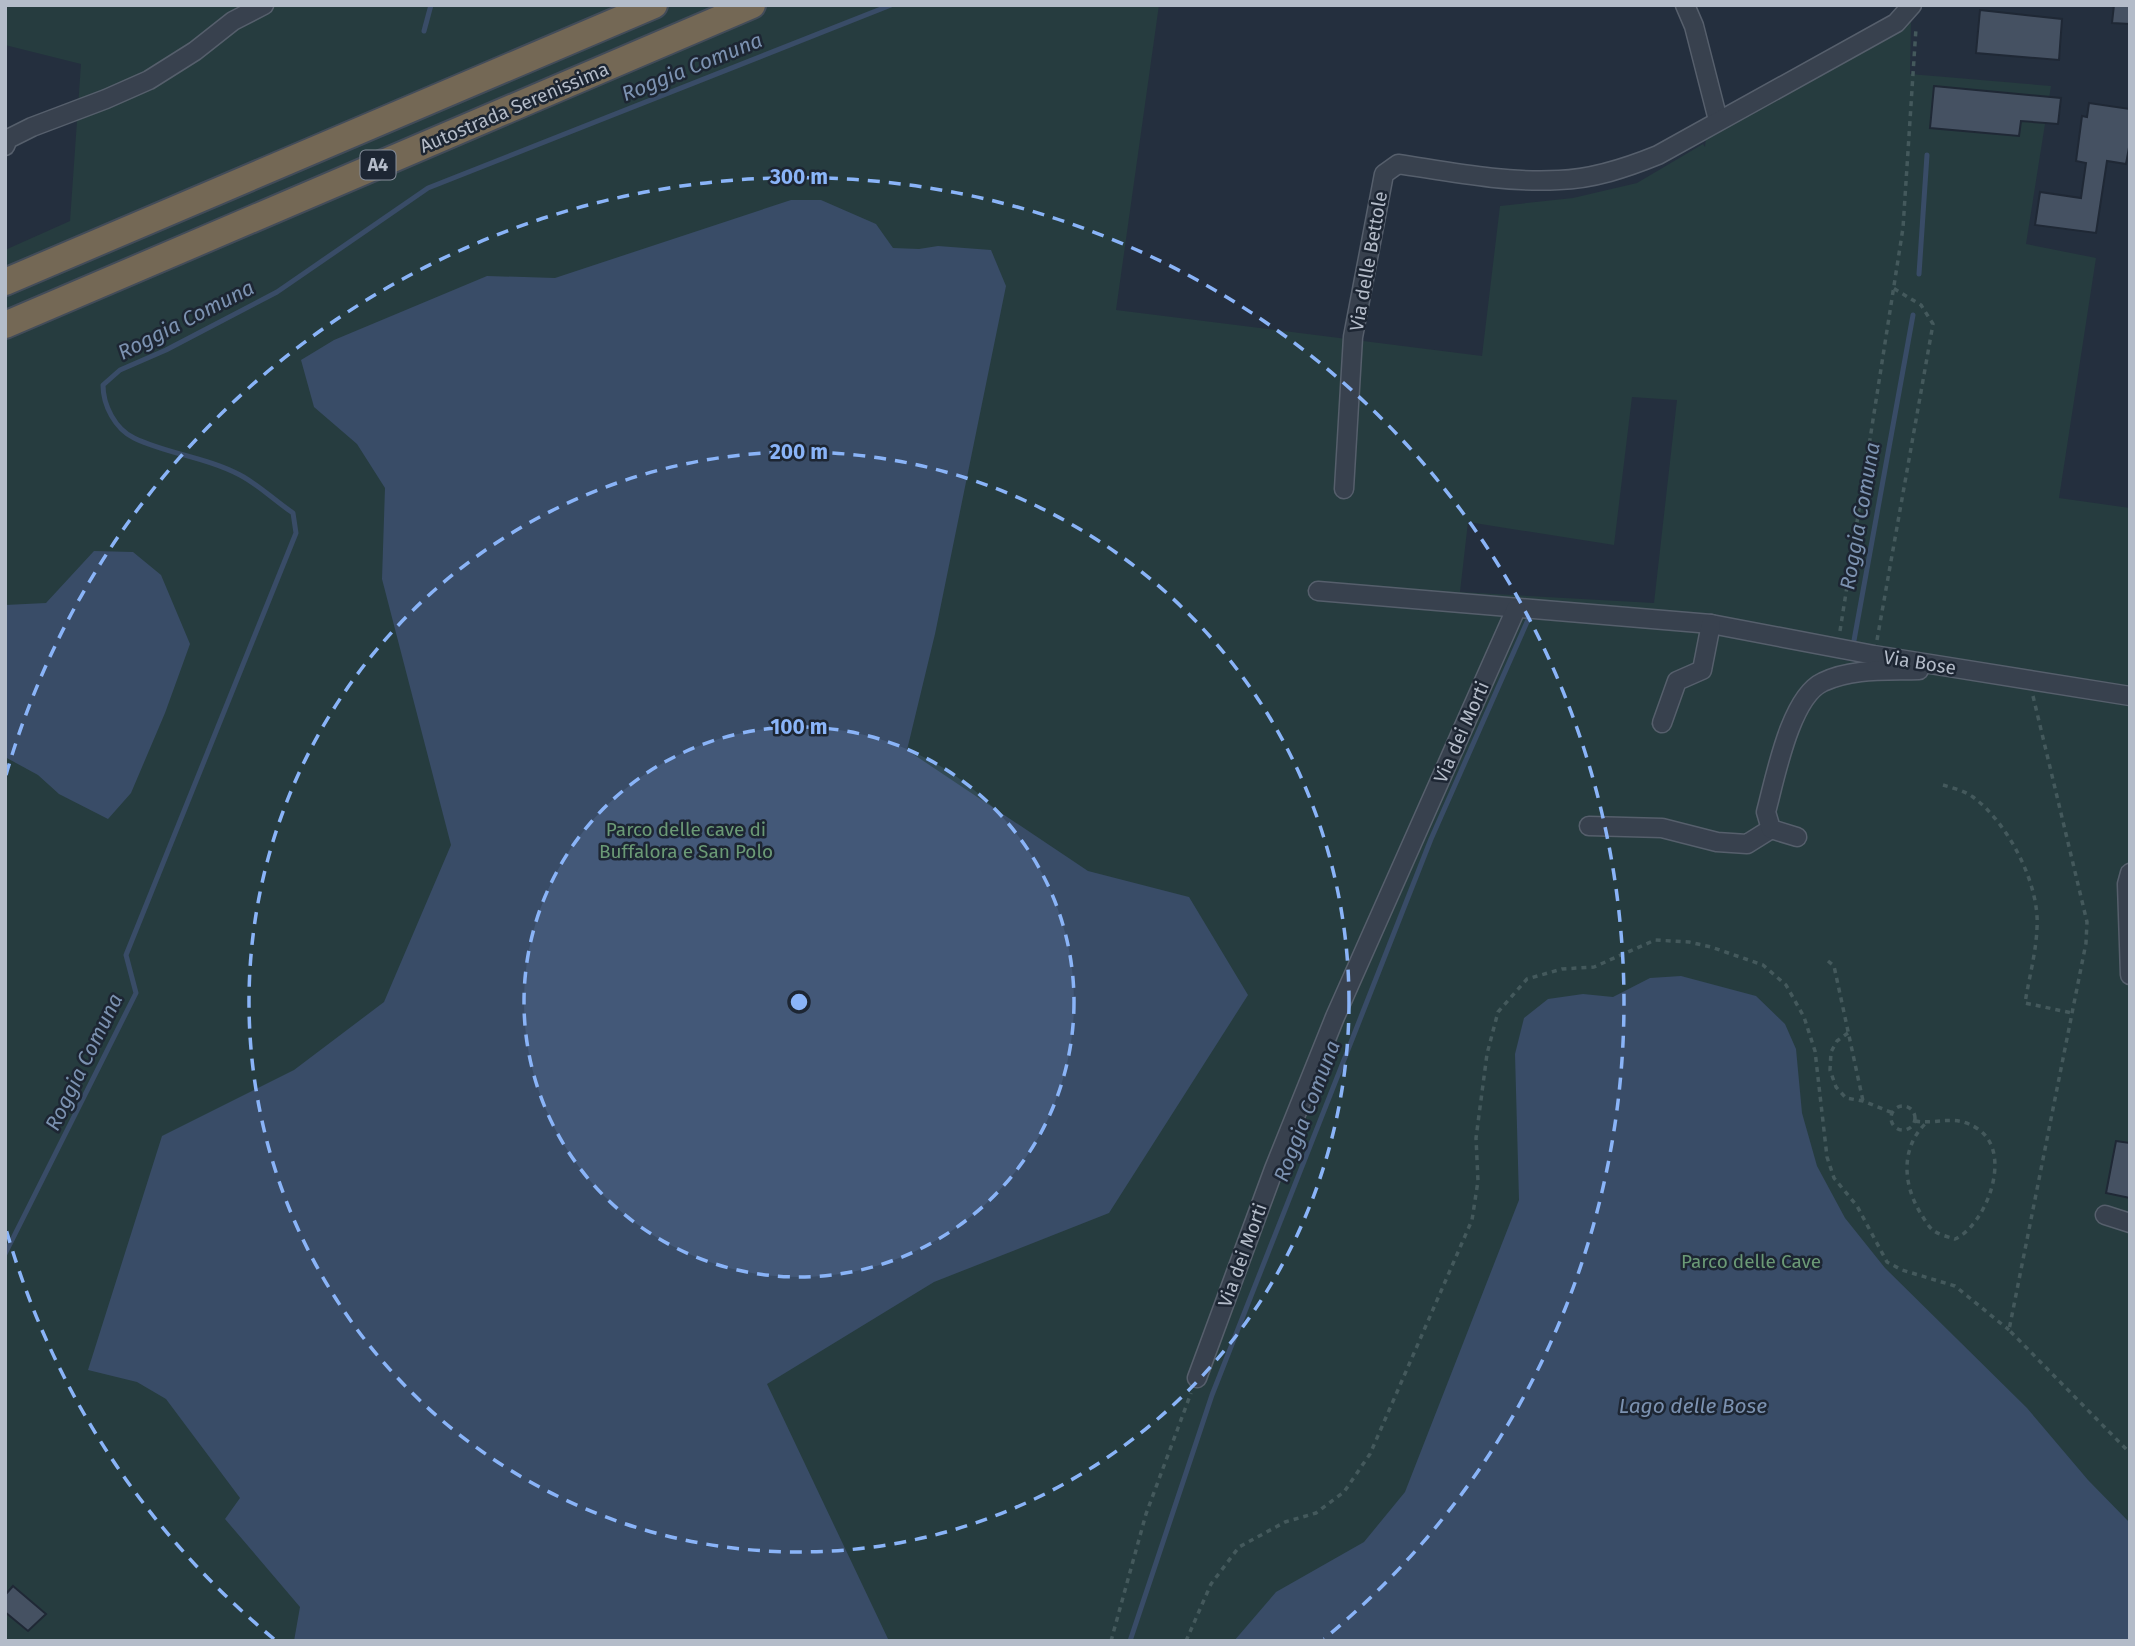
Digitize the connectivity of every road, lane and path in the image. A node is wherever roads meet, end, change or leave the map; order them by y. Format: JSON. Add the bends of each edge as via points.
{"nodes":[{"id":1,"x":264,"y":5,"type":"edge"},
{"id":2,"x":654,"y":5,"type":"edge"},
{"id":3,"x":752,"y":5,"type":"edge"},
{"id":4,"x":1685,"y":5,"type":"edge"},
{"id":5,"x":1914,"y":13,"type":"edge"},
{"id":6,"x":1718,"y":120,"type":"junction"},
{"id":7,"x":6,"y":140,"type":"edge"},
{"id":8,"x":5,"y":282,"type":"edge"},
{"id":9,"x":1893,"y":288,"type":"junction"},
{"id":10,"x":5,"y":325,"type":"edge"},
{"id":11,"x":1344,"y":489,"type":"dead end"},
{"id":12,"x":1318,"y":591,"type":"dead end"},
{"id":13,"x":1516,"y":609,"type":"junction"},
{"id":14,"x":1711,"y":624,"type":"junction"},
{"id":15,"x":1838,"y":647,"type":"junction"},
{"id":16,"x":1874,"y":655,"type":"junction"},
{"id":17,"x":1961,"y":669,"type":"junction"},
{"id":18,"x":2031,"y":680,"type":"junction"},
{"id":19,"x":2130,"y":696,"type":"edge"},
{"id":20,"x":1662,"y":723,"type":"dead end"},
{"id":21,"x":1943,"y":785,"type":"dead end"},
{"id":22,"x":1589,"y":827,"type":"dead end"},
{"id":23,"x":1772,"y":829,"type":"junction"},
{"id":24,"x":1797,"y":837,"type":"dead end"},
{"id":25,"x":2130,"y":873,"type":"edge"},
{"id":26,"x":1828,"y":961,"type":"dead end"},
{"id":27,"x":2130,"y":975,"type":"edge"},
{"id":28,"x":2072,"y":1013,"type":"junction"},
{"id":29,"x":1849,"y":1033,"type":"junction"},
{"id":30,"x":1863,"y":1101,"type":"junction"},
{"id":31,"x":1893,"y":1113,"type":"junction"},
{"id":32,"x":1915,"y":1121,"type":"junction"},
{"id":33,"x":1926,"y":1123,"type":"junction"},
{"id":34,"x":1908,"y":1130,"type":"junction"},
{"id":35,"x":1912,"y":1143,"type":"junction"},
{"id":36,"x":2105,"y":1215,"type":"dead end"},
{"id":37,"x":2130,"y":1223,"type":"edge"},
{"id":38,"x":2009,"y":1330,"type":"junction"},
{"id":39,"x":1197,"y":1378,"type":"joint"},
{"id":40,"x":2130,"y":1453,"type":"edge"},
{"id":41,"x":1111,"y":1641,"type":"edge"},
{"id":42,"x":1186,"y":1641,"type":"edge"}],
"edges":[{"from":1,"to":7,"type":"street","via":[[233,21],[149,80]]},
{"from":2,"to":8,"type":"highway","name":"Autostrada Serenissima","number":"A4"},
{"from":3,"to":10,"type":"highway","name":"Autostrada Serenissima","number":"A4"},
{"from":4,"to":6,"type":"street","via":[[1695,26]]},
{"from":5,"to":6,"type":"street","name":"Via delle Bettole"},
{"from":5,"to":9,"type":"path","via":[[1903,228]]},
{"from":6,"to":11,"type":"street","name":"Via delle Bettole","via":[[1658,155],[1596,175],[1517,180],[1398,164],[1384,174],[1353,337]]},
{"from":9,"to":15,"type":"path"},
{"from":9,"to":16,"type":"path","via":[[1921,304],[1933,324]]},
{"from":12,"to":13,"type":"street","name":"Via Bose"},
{"from":13,"to":14,"type":"street","name":"Via Bose"},
{"from":13,"to":39,"type":"street","name":"Via dei Morti","via":[[1335,1017]]},
{"from":14,"to":15,"type":"street","name":"Via Bose"},
{"from":14,"to":20,"type":"street","via":[[1702,670],[1677,681]]},
{"from":15,"to":16,"type":"street","name":"Via Bose"},
{"from":16,"to":17,"type":"street","name":"Via Bose"},
{"from":17,"to":18,"type":"street","name":"Via Bose"},
{"from":17,"to":23,"type":"street","via":[[1858,672],[1821,682],[1796,710],[1766,812]]},
{"from":18,"to":19,"type":"street","name":"Via Bose"},
{"from":18,"to":28,"type":"path","via":[[2087,922]]},
{"from":21,"to":28,"type":"path","via":[[1971,795],[1987,809],[2026,866],[2037,928],[2025,1003]]},
{"from":22,"to":23,"type":"street","via":[[1662,828],[1717,842],[1747,844]]},
{"from":23,"to":24,"type":"street"},
{"from":25,"to":27,"type":"street"},
{"from":26,"to":29,"type":"path","via":[[1834,966]]},
{"from":28,"to":38,"type":"path"},
{"from":29,"to":30,"type":"path"},
{"from":29,"to":30,"type":"path","via":[[1831,1052],[1830,1070],[1836,1087],[1846,1097]]},
{"from":30,"to":31,"type":"path"},
{"from":31,"to":32,"type":"path","via":[[1906,1106]]},
{"from":31,"to":34,"type":"path","via":[[1893,1125]]},
{"from":32,"to":33,"type":"path"},
{"from":32,"to":34,"type":"path"},
{"from":33,"to":35,"type":"path"},
{"from":33,"to":35,"type":"path","via":[[1961,1121],[1988,1137],[1995,1149],[1992,1188],[1965,1235],[1955,1239],[1932,1231],[1916,1205],[1906,1178]]},
{"from":34,"to":35,"type":"path"},
{"from":36,"to":37,"type":"street"},
{"from":38,"to":40,"type":"path"},
{"from":38,"to":42,"type":"path","via":[[1955,1286],[1887,1262],[1857,1206],[1834,1178],[1827,1157],[1815,1051],[1804,1017],[1786,985],[1763,965],[1712,947],[1655,940],[1594,967],[1562,969],[1527,979],[1498,1012],[1487,1054],[1472,1220],[1370,1454],[1344,1492],[1316,1513],[1285,1522],[1239,1547],[1211,1584]]},
{"from":39,"to":41,"type":"path","via":[[1146,1514]]}]}
